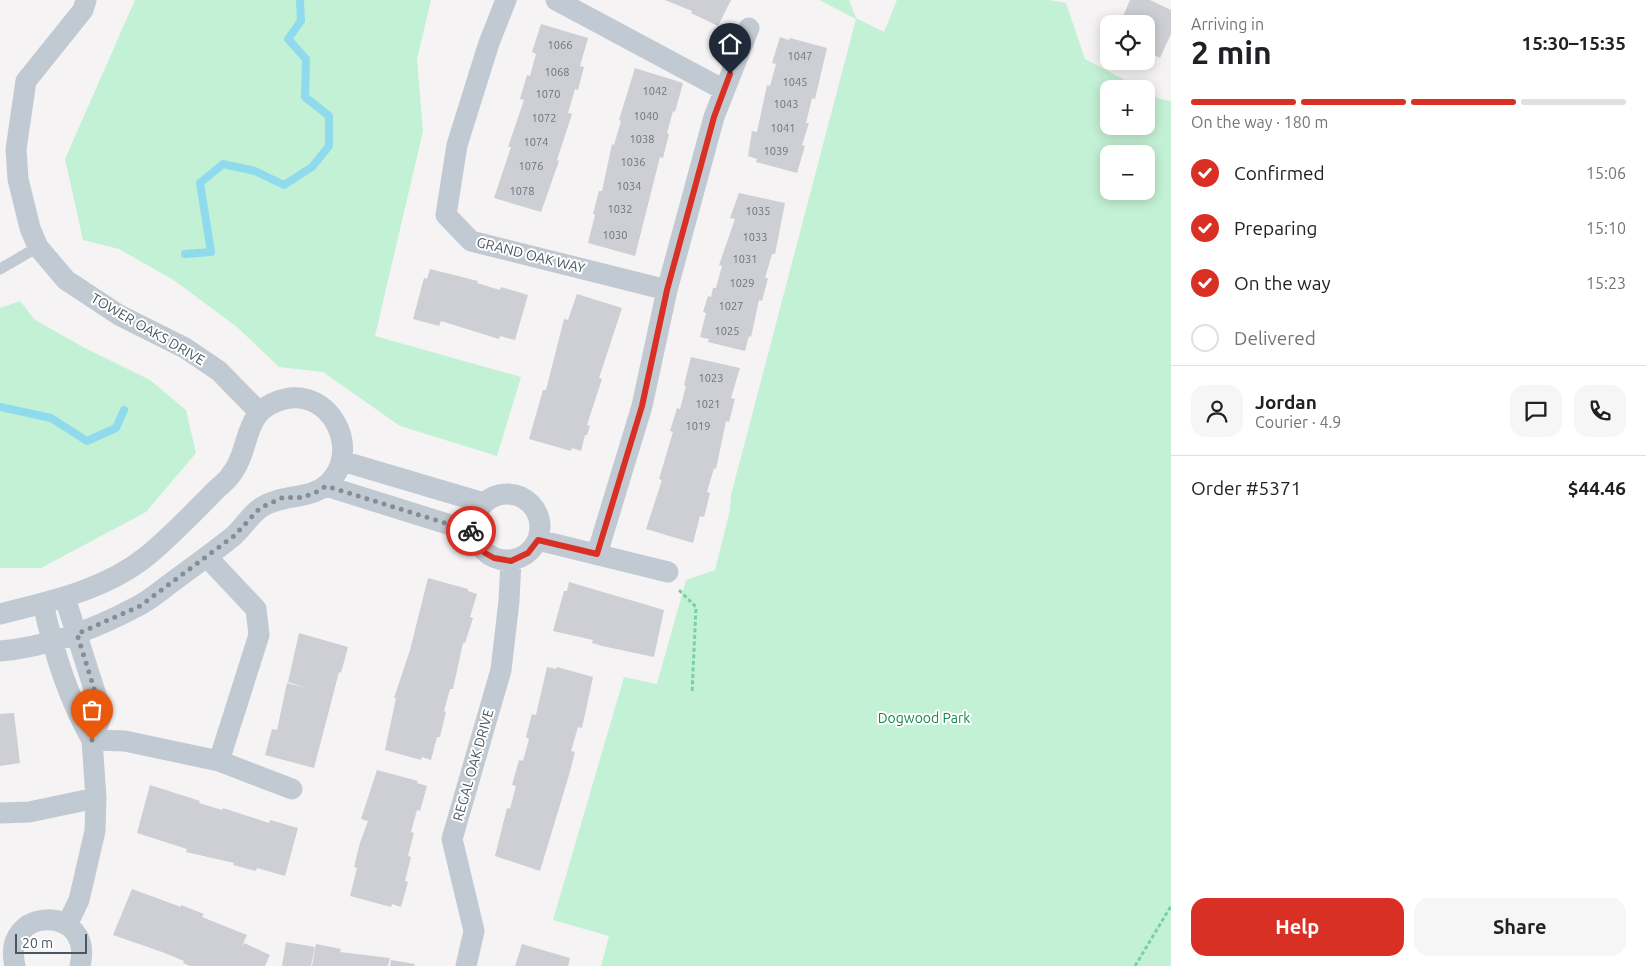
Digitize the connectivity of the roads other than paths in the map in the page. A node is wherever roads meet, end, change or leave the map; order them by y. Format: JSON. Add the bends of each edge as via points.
{"nodes":[{"id":1,"x":86,"y":0,"type":"edge"},
{"id":2,"x":506,"y":0,"type":"edge"},
{"id":3,"x":556,"y":0,"type":"edge"},
{"id":4,"x":749,"y":28,"type":"dead end"},
{"id":5,"x":724,"y":90,"type":"junction"},
{"id":6,"x":38,"y":247,"type":"junction"},
{"id":7,"x":0,"y":269,"type":"edge"},
{"id":8,"x":667,"y":290,"type":"junction"},
{"id":9,"x":259,"y":412,"type":"junction"},
{"id":10,"x":342,"y":461,"type":"junction"},
{"id":11,"x":326,"y":486,"type":"junction"},
{"id":12,"x":484,"y":503,"type":"junction"},
{"id":13,"x":473,"y":532,"type":"junction"},
{"id":14,"x":538,"y":540,"type":"junction"},
{"id":15,"x":597,"y":554,"type":"junction"},
{"id":16,"x":207,"y":557,"type":"junction"},
{"id":17,"x":511,"y":561,"type":"junction"},
{"id":18,"x":668,"y":572,"type":"road end"},
{"id":19,"x":65,"y":598,"type":"junction"},
{"id":20,"x":42,"y":603,"type":"junction"},
{"id":21,"x":0,"y":614,"type":"edge"},
{"id":22,"x":77,"y":634,"type":"junction"},
{"id":23,"x":50,"y":640,"type":"junction"},
{"id":24,"x":0,"y":651,"type":"edge"},
{"id":25,"x":92,"y":740,"type":"junction"},
{"id":26,"x":220,"y":761,"type":"junction"},
{"id":27,"x":292,"y":789,"type":"dead end"},
{"id":28,"x":96,"y":798,"type":"junction"},
{"id":29,"x":0,"y":813,"type":"edge"},
{"id":30,"x":67,"y":925,"type":"junction"},
{"id":31,"x":82,"y":965,"type":"edge"},
{"id":32,"x":15,"y":966,"type":"edge"},
{"id":33,"x":466,"y":966,"type":"edge"}],
"edges":[{"from":1,"to":6,"type":"street","name":"TOWER OAKS DRIVE","via":[[83,10],[26,81],[16,149],[18,179]]},
{"from":2,"to":8,"type":"street","name":"GRAND OAK WAY","via":[[457,145],[446,215],[471,241]]},
{"from":3,"to":5,"type":"street"},
{"from":4,"to":5,"type":"street"},
{"from":5,"to":8,"type":"street"},
{"from":6,"to":7,"type":"lane"},
{"from":6,"to":9,"type":"street","name":"TOWER OAKS DRIVE","via":[[66,280],[119,315],[185,348],[219,371]]},
{"from":8,"to":15,"type":"street","via":[[642,406]]},
{"from":9,"to":10,"type":"street","via":[[288,398],[304,399],[319,405],[332,415],[340,429],[344,445]]},
{"from":9,"to":19,"type":"street","via":[[251,423],[244,449],[230,476],[179,528],[145,558],[98,585]]},
{"from":10,"to":11,"type":"street"},
{"from":10,"to":12,"type":"street"},
{"from":11,"to":13,"type":"street"},
{"from":11,"to":16,"type":"street","via":[[313,494],[284,497],[260,508],[234,536]]},
{"from":12,"to":13,"type":"street","via":[[477,512]]},
{"from":12,"to":14,"type":"street","via":[[504,494],[516,495],[527,501],[536,512],[540,528]]},
{"from":13,"to":17,"type":"street","via":[[485,553]]},
{"from":14,"to":15,"type":"street"},
{"from":14,"to":17,"type":"street","via":[[528,553]]},
{"from":15,"to":18,"type":"street"},
{"from":16,"to":22,"type":"street","via":[[140,606]]},
{"from":16,"to":26,"type":"street","via":[[256,609],[259,635]]},
{"from":17,"to":33,"type":"street","name":"REGAL OAK DRIVE","via":[[501,670],[452,839],[474,931]]},
{"from":19,"to":20,"type":"street"},
{"from":19,"to":22,"type":"street"},
{"from":20,"to":21,"type":"street"},
{"from":20,"to":23,"type":"street"},
{"from":22,"to":23,"type":"street"},
{"from":22,"to":25,"type":"street","via":[[102,714]]},
{"from":23,"to":24,"type":"street"},
{"from":23,"to":25,"type":"street","via":[[79,717]]},
{"from":25,"to":26,"type":"street","via":[[125,741]]},
{"from":25,"to":28,"type":"street"},
{"from":26,"to":27,"type":"street"},
{"from":28,"to":29,"type":"street","via":[[29,812]]},
{"from":28,"to":30,"type":"street","via":[[95,831],[79,900]]},
{"from":30,"to":31,"type":"street","via":[[77,935],[82,948]]},
{"from":30,"to":32,"type":"street","via":[[54,919],[40,919],[28,924],[14,944],[12,956]]}]}
